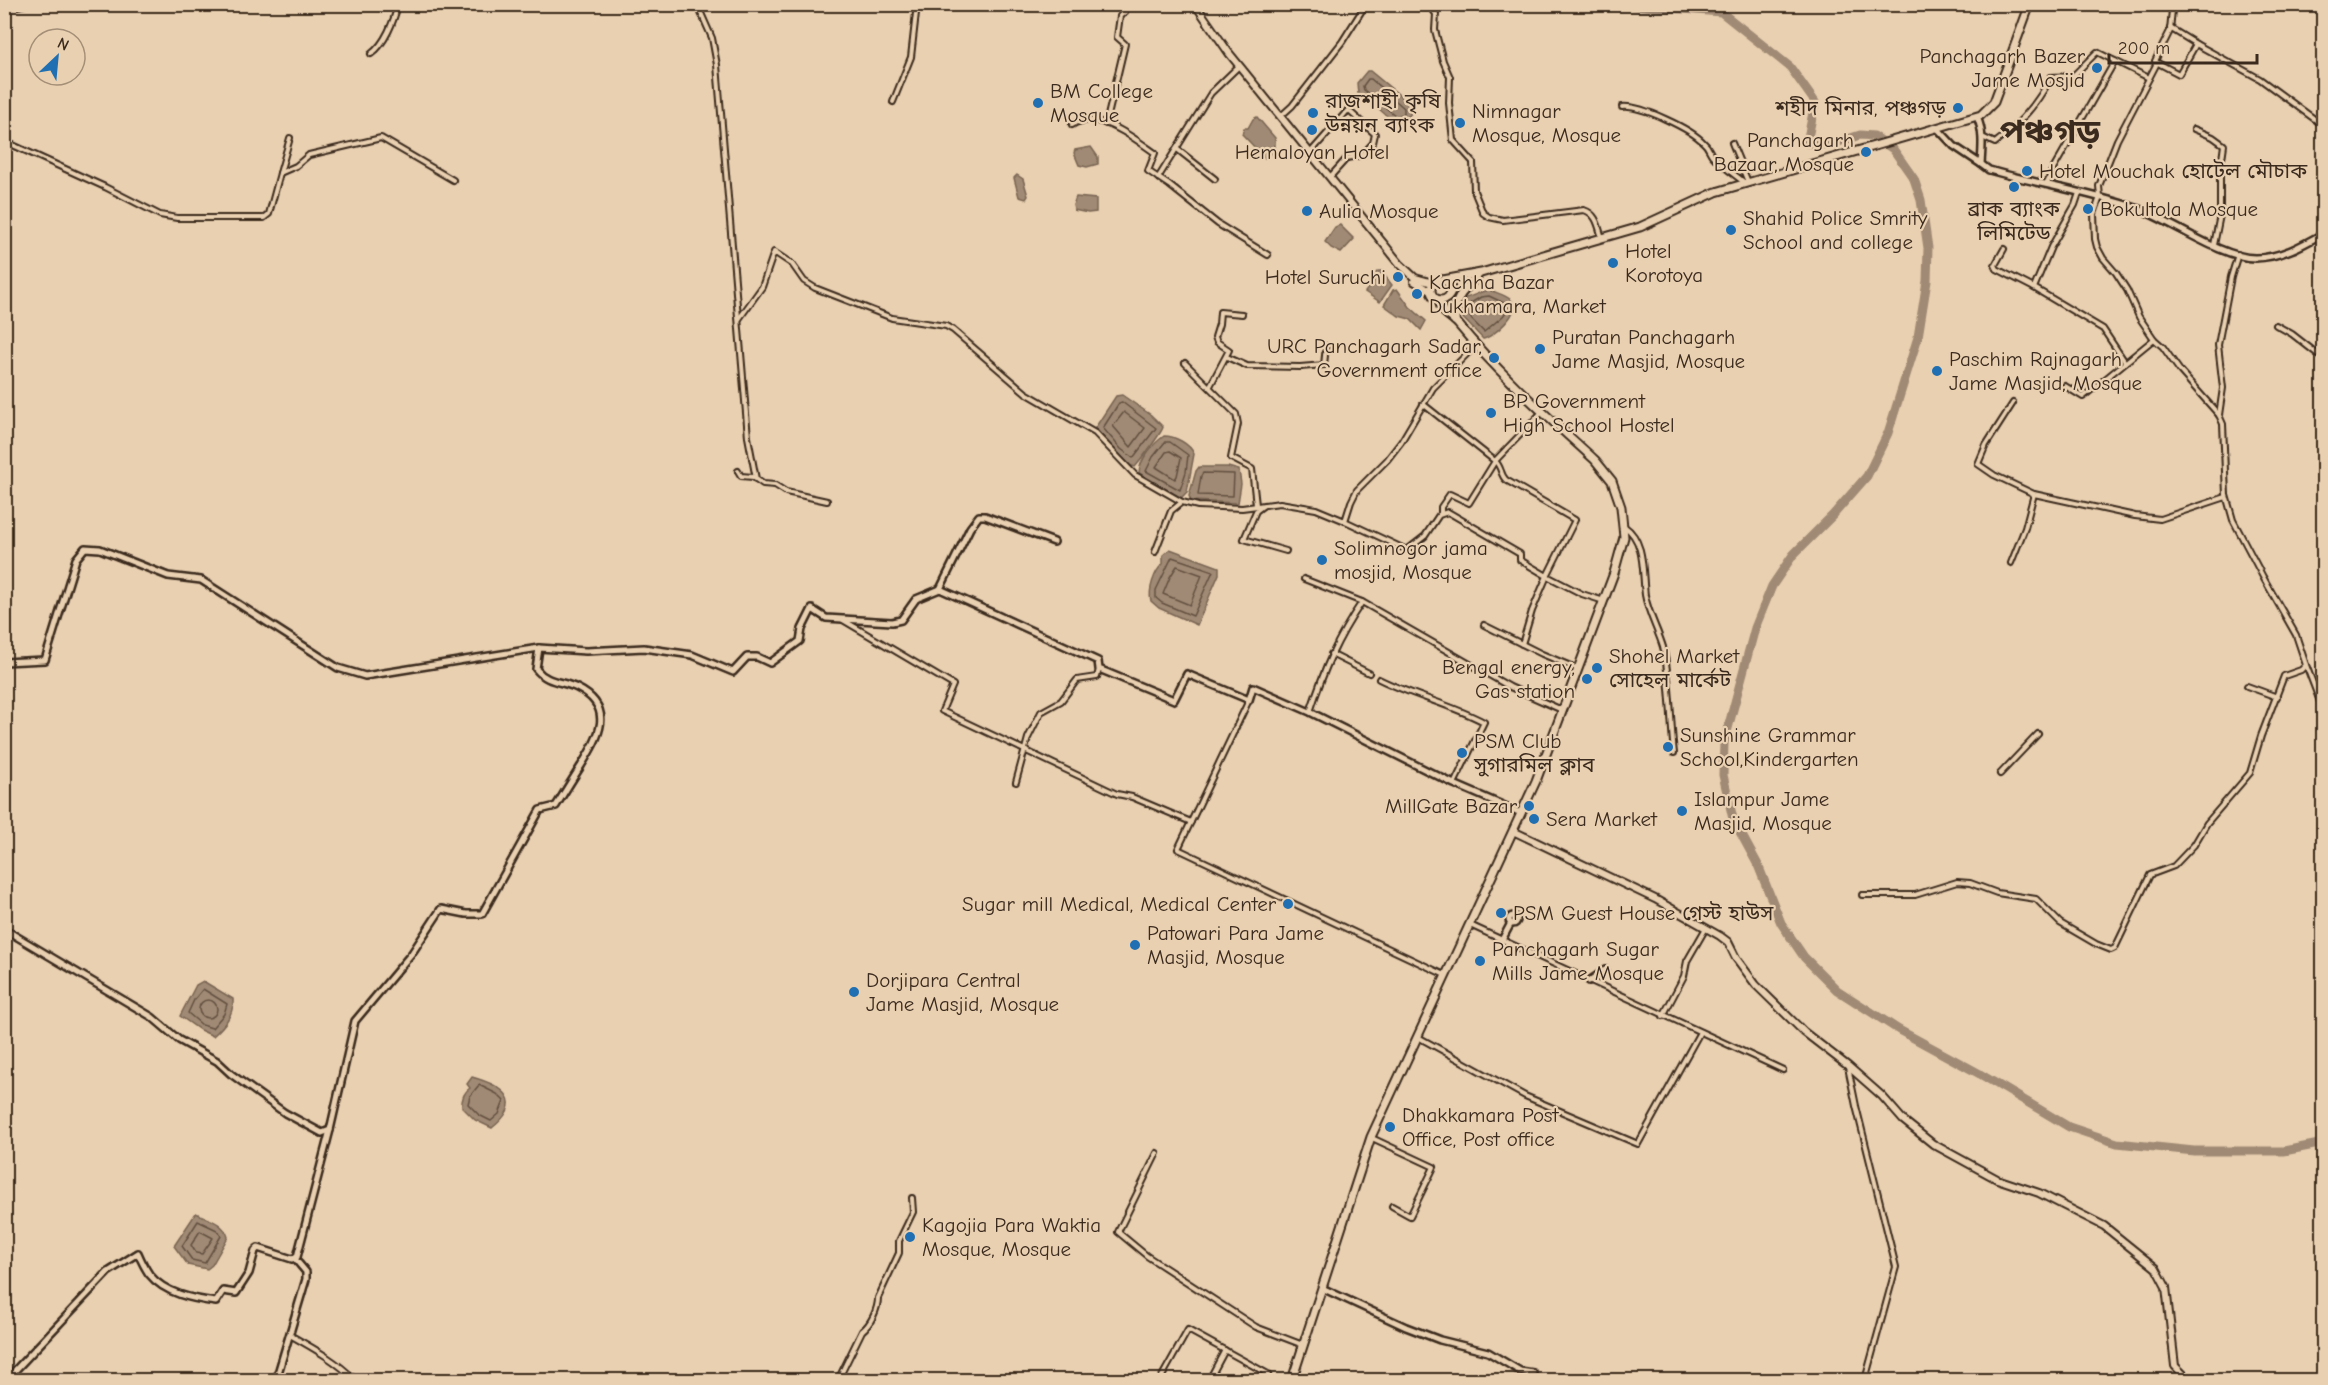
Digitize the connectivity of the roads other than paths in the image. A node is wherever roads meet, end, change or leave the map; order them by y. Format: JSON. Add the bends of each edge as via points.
{"nodes":[{"id":1,"x":398,"y":4,"type":"edge"},
{"id":2,"x":697,"y":4,"type":"edge"},
{"id":3,"x":917,"y":4,"type":"edge"},
{"id":4,"x":1127,"y":4,"type":"edge"},
{"id":5,"x":1195,"y":4,"type":"edge"},
{"id":6,"x":1365,"y":4,"type":"edge"},
{"id":7,"x":1428,"y":4,"type":"edge"},
{"id":8,"x":2030,"y":4,"type":"edge"},
{"id":9,"x":2161,"y":4,"type":"edge"},
{"id":10,"x":2173,"y":4,"type":"edge"},
{"id":11,"x":2172,"y":10,"type":"junction"},
{"id":12,"x":2170,"y":28,"type":"junction"},
{"id":13,"x":2196,"y":44,"type":"junction"},
{"id":14,"x":371,"y":54,"type":"dead end"},
{"id":15,"x":2115,"y":61,"type":"junction"},
{"id":16,"x":2156,"y":62,"type":"junction"},
{"id":17,"x":1239,"y":66,"type":"junction"},
{"id":18,"x":2149,"y":78,"type":"junction"},
{"id":19,"x":893,"y":102,"type":"dead end"},
{"id":20,"x":1622,"y":107,"type":"dead end"},
{"id":21,"x":1280,"y":117,"type":"junction"},
{"id":22,"x":1977,"y":117,"type":"junction"},
{"id":23,"x":1106,"y":124,"type":"junction"},
{"id":24,"x":1072,"y":125,"type":"dead end"},
{"id":25,"x":2324,"y":126,"type":"edge"},
{"id":26,"x":1938,"y":129,"type":"junction"},
{"id":27,"x":2194,"y":129,"type":"dead end"},
{"id":28,"x":1982,"y":137,"type":"junction"},
{"id":29,"x":290,"y":138,"type":"dead end"},
{"id":30,"x":4,"y":141,"type":"edge"},
{"id":31,"x":1732,"y":143,"type":"dead end"},
{"id":32,"x":1177,"y":149,"type":"junction"},
{"id":33,"x":1310,"y":153,"type":"junction"},
{"id":34,"x":1981,"y":164,"type":"junction"},
{"id":35,"x":280,"y":173,"type":"junction"},
{"id":36,"x":1158,"y":178,"type":"junction"},
{"id":37,"x":1329,"y":178,"type":"junction"},
{"id":38,"x":1215,"y":179,"type":"dead end"},
{"id":39,"x":453,"y":180,"type":"dead end"},
{"id":40,"x":1746,"y":183,"type":"junction"},
{"id":41,"x":2047,"y":185,"type":"junction"},
{"id":42,"x":2079,"y":193,"type":"junction"},
{"id":43,"x":2100,"y":197,"type":"junction"},
{"id":44,"x":2324,"y":233,"type":"edge"},
{"id":45,"x":1602,"y":238,"type":"junction"},
{"id":46,"x":2214,"y":245,"type":"junction"},
{"id":47,"x":2004,"y":249,"type":"dead end"},
{"id":48,"x":2238,"y":254,"type":"junction"},
{"id":49,"x":1268,"y":255,"type":"dead end"},
{"id":50,"x":1481,"y":273,"type":"junction"},
{"id":51,"x":1458,"y":278,"type":"junction"},
{"id":52,"x":1443,"y":280,"type":"junction"},
{"id":53,"x":1431,"y":287,"type":"junction"},
{"id":54,"x":2034,"y":288,"type":"junction"},
{"id":55,"x":1451,"y":289,"type":"junction"},
{"id":56,"x":1440,"y":304,"type":"junction"},
{"id":57,"x":1242,"y":314,"type":"dead end"},
{"id":58,"x":1456,"y":317,"type":"junction"},
{"id":59,"x":739,"y":319,"type":"junction"},
{"id":60,"x":2276,"y":325,"type":"dead end"},
{"id":61,"x":2154,"y":339,"type":"junction"},
{"id":62,"x":1326,"y":346,"type":"dead end"},
{"id":63,"x":1475,"y":346,"type":"junction"},
{"id":64,"x":1227,"y":357,"type":"junction"},
{"id":65,"x":2324,"y":359,"type":"edge"},
{"id":66,"x":2125,"y":362,"type":"junction"},
{"id":67,"x":1185,"y":363,"type":"dead end"},
{"id":68,"x":1210,"y":386,"type":"junction"},
{"id":69,"x":2065,"y":386,"type":"dead end"},
{"id":70,"x":2013,"y":403,"type":"dead end"},
{"id":71,"x":1423,"y":404,"type":"junction"},
{"id":72,"x":1542,"y":412,"type":"junction"},
{"id":73,"x":2220,"y":416,"type":"junction"},
{"id":74,"x":1495,"y":461,"type":"junction"},
{"id":75,"x":738,"y":471,"type":"dead end"},
{"id":76,"x":756,"y":479,"type":"junction"},
{"id":77,"x":2034,"y":494,"type":"junction"},
{"id":78,"x":2226,"y":497,"type":"junction"},
{"id":79,"x":827,"y":501,"type":"dead end"},
{"id":80,"x":1182,"y":502,"type":"junction"},
{"id":81,"x":1264,"y":504,"type":"junction"},
{"id":82,"x":1256,"y":505,"type":"junction"},
{"id":83,"x":1441,"y":513,"type":"junction"},
{"id":84,"x":1345,"y":520,"type":"junction"},
{"id":85,"x":1624,"y":526,"type":"junction"},
{"id":86,"x":1054,"y":542,"type":"dead end"},
{"id":87,"x":1286,"y":551,"type":"dead end"},
{"id":88,"x":1155,"y":552,"type":"dead end"},
{"id":89,"x":2011,"y":563,"type":"dead end"},
{"id":90,"x":1547,"y":576,"type":"junction"},
{"id":91,"x":1304,"y":579,"type":"dead end"},
{"id":92,"x":940,"y":590,"type":"junction"},
{"id":93,"x":1604,"y":601,"type":"junction"},
{"id":94,"x":1362,"y":602,"type":"junction"},
{"id":95,"x":840,"y":619,"type":"junction"},
{"id":96,"x":1484,"y":625,"type":"dead end"},
{"id":97,"x":1522,"y":644,"type":"junction"},
{"id":98,"x":539,"y":648,"type":"junction"},
{"id":99,"x":1331,"y":654,"type":"junction"},
{"id":100,"x":4,"y":662,"type":"edge"},
{"id":101,"x":2306,"y":665,"type":"junction"},
{"id":102,"x":1099,"y":669,"type":"junction"},
{"id":103,"x":1579,"y":669,"type":"junction"},
{"id":104,"x":1369,"y":673,"type":"dead end"},
{"id":105,"x":1379,"y":679,"type":"dead end"},
{"id":106,"x":2247,"y":686,"type":"dead end"},
{"id":107,"x":2277,"y":697,"type":"junction"},
{"id":108,"x":1249,"y":700,"type":"junction"},
{"id":109,"x":1563,"y":711,"type":"junction"},
{"id":110,"x":1310,"y":712,"type":"junction"},
{"id":111,"x":2324,"y":712,"type":"edge"},
{"id":112,"x":2038,"y":734,"type":"dead end"},
{"id":113,"x":1025,"y":749,"type":"junction"},
{"id":114,"x":1674,"y":753,"type":"dead end"},
{"id":115,"x":2000,"y":774,"type":"dead end"},
{"id":116,"x":1016,"y":782,"type":"dead end"},
{"id":117,"x":1454,"y":784,"type":"junction"},
{"id":118,"x":1521,"y":813,"type":"junction"},
{"id":119,"x":1191,"y":822,"type":"junction"},
{"id":120,"x":1513,"y":831,"type":"junction"},
{"id":121,"x":1862,"y":895,"type":"dead end"},
{"id":122,"x":1511,"y":923,"type":"dead end"},
{"id":123,"x":1469,"y":925,"type":"junction"},
{"id":124,"x":1706,"y":928,"type":"junction"},
{"id":125,"x":4,"y":929,"type":"edge"},
{"id":126,"x":1502,"y":940,"type":"junction"},
{"id":127,"x":1605,"y":970,"type":"dead end"},
{"id":128,"x":1446,"y":976,"type":"junction"},
{"id":129,"x":1589,"y":981,"type":"junction"},
{"id":130,"x":1663,"y":1016,"type":"junction"},
{"id":131,"x":1700,"y":1032,"type":"junction"},
{"id":132,"x":1417,"y":1037,"type":"junction"},
{"id":133,"x":1848,"y":1066,"type":"junction"},
{"id":134,"x":1783,"y":1070,"type":"dead end"},
{"id":135,"x":330,"y":1130,"type":"junction"},
{"id":136,"x":1371,"y":1137,"type":"junction"},
{"id":137,"x":1157,"y":1153,"type":"dead end"},
{"id":138,"x":912,"y":1198,"type":"dead end"},
{"id":139,"x":1392,"y":1206,"type":"dead end"},
{"id":140,"x":295,"y":1259,"type":"junction"},
{"id":141,"x":1322,"y":1288,"type":"junction"},
{"id":142,"x":290,"y":1335,"type":"junction"},
{"id":143,"x":1303,"y":1345,"type":"junction"},
{"id":144,"x":1225,"y":1350,"type":"junction"},
{"id":145,"x":1533,"y":1373,"type":"dead end"},
{"id":146,"x":6,"y":1380,"type":"edge"},
{"id":147,"x":276,"y":1380,"type":"edge"},
{"id":148,"x":355,"y":1380,"type":"edge"},
{"id":149,"x":840,"y":1380,"type":"edge"},
{"id":150,"x":1160,"y":1380,"type":"edge"},
{"id":151,"x":1209,"y":1380,"type":"edge"},
{"id":152,"x":1264,"y":1380,"type":"edge"},
{"id":153,"x":1292,"y":1380,"type":"edge"},
{"id":154,"x":1865,"y":1380,"type":"edge"},
{"id":155,"x":2189,"y":1380,"type":"edge"}],
"edges":[{"from":1,"to":14,"type":"street","via":[[393,21]]},
{"from":2,"to":59,"type":"street","via":[[712,38],[717,65]]},
{"from":3,"to":19,"type":"street","via":[[911,57]]},
{"from":4,"to":23,"type":"street","via":[[1119,19],[1118,37],[1125,44]]},
{"from":5,"to":17,"type":"main road"},
{"from":6,"to":21,"type":"street","via":[[1342,42]]},
{"from":7,"to":45,"type":"street","via":[[1436,14],[1436,30],[1450,77],[1451,136],[1473,162],[1472,183],[1483,213],[1503,220],[1584,210],[1595,217]]},
{"from":8,"to":22,"type":"highway","via":[[1994,102]]},
{"from":9,"to":11,"type":"street"},
{"from":10,"to":11,"type":"street"},
{"from":11,"to":12,"type":"street"},
{"from":12,"to":13,"type":"street"},
{"from":12,"to":16,"type":"street"},
{"from":13,"to":16,"type":"street","via":[[2179,74]]},
{"from":13,"to":25,"type":"street","via":[[2260,79]]},
{"from":15,"to":18,"type":"street"},
{"from":15,"to":28,"type":"street","via":[[2097,52],[2073,76],[2051,77],[2036,104],[2006,135],[1995,143]]},
{"from":15,"to":41,"type":"street"},
{"from":16,"to":18,"type":"street"},
{"from":17,"to":21,"type":"main road"},
{"from":17,"to":32,"type":"street","via":[[1215,88]]},
{"from":18,"to":43,"type":"street","via":[[2117,140],[2099,186]]},
{"from":20,"to":40,"type":"street","via":[[1651,114],[1696,137]]},
{"from":21,"to":33,"type":"main road"},
{"from":22,"to":26,"type":"highway"},
{"from":22,"to":28,"type":"street"},
{"from":23,"to":24,"type":"street","via":[[1088,119]]},
{"from":23,"to":36,"type":"street","via":[[1155,153],[1147,169]]},
{"from":26,"to":34,"type":"street","via":[[1954,146]]},
{"from":26,"to":40,"type":"highway"},
{"from":27,"to":46,"type":"street","via":[[2224,145]]},
{"from":28,"to":34,"type":"street"},
{"from":29,"to":35,"type":"street"},
{"from":30,"to":35,"type":"street","via":[[160,215],[177,218],[264,218],[269,214]]},
{"from":31,"to":40,"type":"street"},
{"from":32,"to":36,"type":"street"},
{"from":32,"to":38,"type":"street"},
{"from":33,"to":37,"type":"main road"},
{"from":33,"to":37,"type":"street","via":[[1348,110],[1375,134],[1373,143],[1362,155],[1344,160]]},
{"from":34,"to":41,"type":"street","via":[[1989,170]]},
{"from":35,"to":39,"type":"street","via":[[309,155],[381,138]]},
{"from":36,"to":49,"type":"street","via":[[1218,224]]},
{"from":37,"to":53,"type":"main road","via":[[1414,281]]},
{"from":40,"to":45,"type":"highway","via":[[1702,198],[1653,222]]},
{"from":41,"to":42,"type":"street"},
{"from":42,"to":43,"type":"street"},
{"from":42,"to":54,"type":"street"},
{"from":43,"to":46,"type":"street","via":[[2139,209]]},
{"from":43,"to":61,"type":"street","via":[[2094,214],[2097,247]]},
{"from":44,"to":48,"type":"street","via":[[2287,252],[2254,258]]},
{"from":45,"to":50,"type":"highway"},
{"from":46,"to":48,"type":"street"},
{"from":47,"to":54,"type":"street","via":[[1995,265],[1997,269]]},
{"from":48,"to":73,"type":"street","via":[[2218,345],[2223,388]]},
{"from":50,"to":51,"type":"highway"},
{"from":50,"to":58,"type":"highway","via":[[1461,294]]},
{"from":51,"to":52,"type":"highway"},
{"from":51,"to":55,"type":"highway"},
{"from":52,"to":53,"type":"highway"},
{"from":52,"to":55,"type":"highway"},
{"from":53,"to":56,"type":"highway","via":[[1432,296]]},
{"from":54,"to":66,"type":"street","via":[[2103,329]]},
{"from":55,"to":56,"type":"highway","via":[[1449,297]]},
{"from":56,"to":58,"type":"highway","via":[[1446,316]]},
{"from":57,"to":64,"type":"street","via":[[1220,312],[1215,337],[1229,350]]},
{"from":58,"to":63,"type":"highway"},
{"from":59,"to":76,"type":"street","via":[[748,437]]},
{"from":59,"to":80,"type":"street","via":[[762,287],[774,252],[815,288],[892,318],[950,328],[1026,393],[1095,433],[1135,475]]},
{"from":60,"to":65,"type":"street"},
{"from":61,"to":66,"type":"street"},
{"from":61,"to":73,"type":"street"},
{"from":62,"to":64,"type":"street","via":[[1324,365],[1300,368],[1247,366]]},
{"from":63,"to":71,"type":"street","via":[[1437,383]]},
{"from":63,"to":72,"type":"highway"},
{"from":64,"to":68,"type":"street"},
{"from":66,"to":69,"type":"street","via":[[2083,397]]},
{"from":67,"to":68,"type":"street"},
{"from":68,"to":82,"type":"street","via":[[1236,414],[1238,424],[1231,458],[1252,469]]},
{"from":70,"to":77,"type":"street","via":[[1978,464]]},
{"from":71,"to":74,"type":"street"},
{"from":71,"to":84,"type":"street","via":[[1401,442],[1358,490]]},
{"from":72,"to":74,"type":"street"},
{"from":72,"to":85,"type":"highway","via":[[1606,473],[1619,498]]},
{"from":73,"to":78,"type":"street"},
{"from":74,"to":83,"type":"street","via":[[1469,503],[1450,494]]},
{"from":74,"to":90,"type":"street","via":[[1506,480],[1575,520]]},
{"from":75,"to":76,"type":"street","via":[[741,476]]},
{"from":76,"to":79,"type":"street","via":[[786,492]]},
{"from":77,"to":78,"type":"street","via":[[2160,519]]},
{"from":77,"to":89,"type":"street"},
{"from":78,"to":101,"type":"street","via":[[2248,550],[2296,634]]},
{"from":80,"to":82,"type":"street","via":[[1242,508]]},
{"from":80,"to":88,"type":"street","via":[[1171,511]]},
{"from":81,"to":82,"type":"street"},
{"from":81,"to":84,"type":"street","via":[[1304,506]]},
{"from":81,"to":87,"type":"street","via":[[1256,511],[1244,538]]},
{"from":83,"to":84,"type":"street","via":[[1425,536],[1407,550]]},
{"from":83,"to":90,"type":"street","via":[[1457,517],[1520,554],[1522,561]]},
{"from":85,"to":93,"type":"highway","via":[[1620,553]]},
{"from":85,"to":114,"type":"street","via":[[1639,549],[1645,596],[1663,648]]},
{"from":86,"to":92,"type":"street","via":[[979,516]]},
{"from":90,"to":93,"type":"street"},
{"from":90,"to":97,"type":"street"},
{"from":91,"to":94,"type":"street"},
{"from":92,"to":95,"type":"street","via":[[916,598],[901,620]]},
{"from":92,"to":102,"type":"street","via":[[1098,662]]},
{"from":93,"to":103,"type":"highway"},
{"from":94,"to":99,"type":"street"},
{"from":94,"to":109,"type":"street","via":[[1510,687]]},
{"from":95,"to":98,"type":"street","via":[[826,618],[812,609],[800,641],[770,663],[747,657],[733,672],[692,655],[644,648]]},
{"from":95,"to":113,"type":"street","via":[[953,685],[942,711]]},
{"from":96,"to":97,"type":"street"},
{"from":97,"to":103,"type":"street"},
{"from":98,"to":100,"type":"street","via":[[365,676],[338,668],[201,580],[168,576],[100,549],[85,548],[76,559],[45,660]]},
{"from":98,"to":135,"type":"street","via":[[536,669],[543,678],[577,688],[593,700],[601,712],[600,733],[556,806],[540,810],[482,914],[441,909],[412,953],[355,1021]]},
{"from":99,"to":104,"type":"street"},
{"from":99,"to":110,"type":"street"},
{"from":101,"to":107,"type":"street","via":[[2284,676]]},
{"from":101,"to":111,"type":"street"},
{"from":102,"to":108,"type":"street","via":[[1174,700],[1187,674]]},
{"from":102,"to":113,"type":"street","via":[[1097,677],[1077,680],[1061,701],[1041,712]]},
{"from":103,"to":109,"type":"highway"},
{"from":105,"to":117,"type":"street","via":[[1484,722]]},
{"from":106,"to":107,"type":"street"},
{"from":107,"to":121,"type":"street","via":[[2250,773],[2174,866],[2150,875],[2111,950],[2060,923],[2036,899],[1997,893],[1970,883],[1957,882],[1915,895]]},
{"from":108,"to":110,"type":"street","via":[[1253,687]]},
{"from":108,"to":119,"type":"street"},
{"from":109,"to":118,"type":"highway"},
{"from":110,"to":117,"type":"street"},
{"from":112,"to":115,"type":"street"},
{"from":113,"to":116,"type":"street"},
{"from":113,"to":119,"type":"street","via":[[1117,794]]},
{"from":117,"to":118,"type":"street"},
{"from":118,"to":120,"type":"highway"},
{"from":119,"to":128,"type":"street","via":[[1178,849]]},
{"from":120,"to":123,"type":"highway"},
{"from":120,"to":124,"type":"main road","via":[[1655,899]]},
{"from":122,"to":126,"type":"street"},
{"from":123,"to":126,"type":"street"},
{"from":123,"to":128,"type":"highway"},
{"from":124,"to":130,"type":"street"},
{"from":124,"to":133,"type":"main road","via":[[1728,942],[1756,985],[1804,1032]]},
{"from":125,"to":135,"type":"street","via":[[153,1017],[179,1040],[217,1061],[304,1125],[322,1133]]},
{"from":126,"to":129,"type":"street"},
{"from":127,"to":129,"type":"street"},
{"from":128,"to":132,"type":"highway"},
{"from":129,"to":130,"type":"street"},
{"from":130,"to":131,"type":"street"},
{"from":131,"to":132,"type":"street","via":[[1638,1144],[1525,1096]]},
{"from":131,"to":134,"type":"street"},
{"from":132,"to":136,"type":"highway"},
{"from":133,"to":154,"type":"street","via":[[1896,1267]]},
{"from":133,"to":155,"type":"main road","via":[[1933,1144],[1986,1174],[2039,1193],[2104,1226],[2156,1268],[2166,1287],[2175,1366]]},
{"from":135,"to":140,"type":"street"},
{"from":136,"to":139,"type":"street","via":[[1434,1167],[1410,1216]]},
{"from":136,"to":141,"type":"highway"},
{"from":137,"to":143,"type":"street","via":[[1118,1232],[1147,1256],[1256,1326]]},
{"from":138,"to":149,"type":"street","via":[[913,1212],[899,1241],[899,1253]]},
{"from":140,"to":142,"type":"street","via":[[306,1272],[306,1279]]},
{"from":140,"to":146,"type":"street","via":[[258,1248],[236,1293],[223,1291],[216,1302],[176,1293],[159,1284],[138,1253],[108,1272]]},
{"from":141,"to":143,"type":"highway"},
{"from":141,"to":145,"type":"street","via":[[1414,1330],[1488,1352],[1520,1371]]},
{"from":142,"to":147,"type":"street"},
{"from":142,"to":148,"type":"street","via":[[326,1356]]},
{"from":143,"to":153,"type":"highway"},
{"from":144,"to":150,"type":"street","via":[[1188,1330]]},
{"from":144,"to":151,"type":"street"},
{"from":144,"to":152,"type":"street","via":[[1268,1374]]}]}
